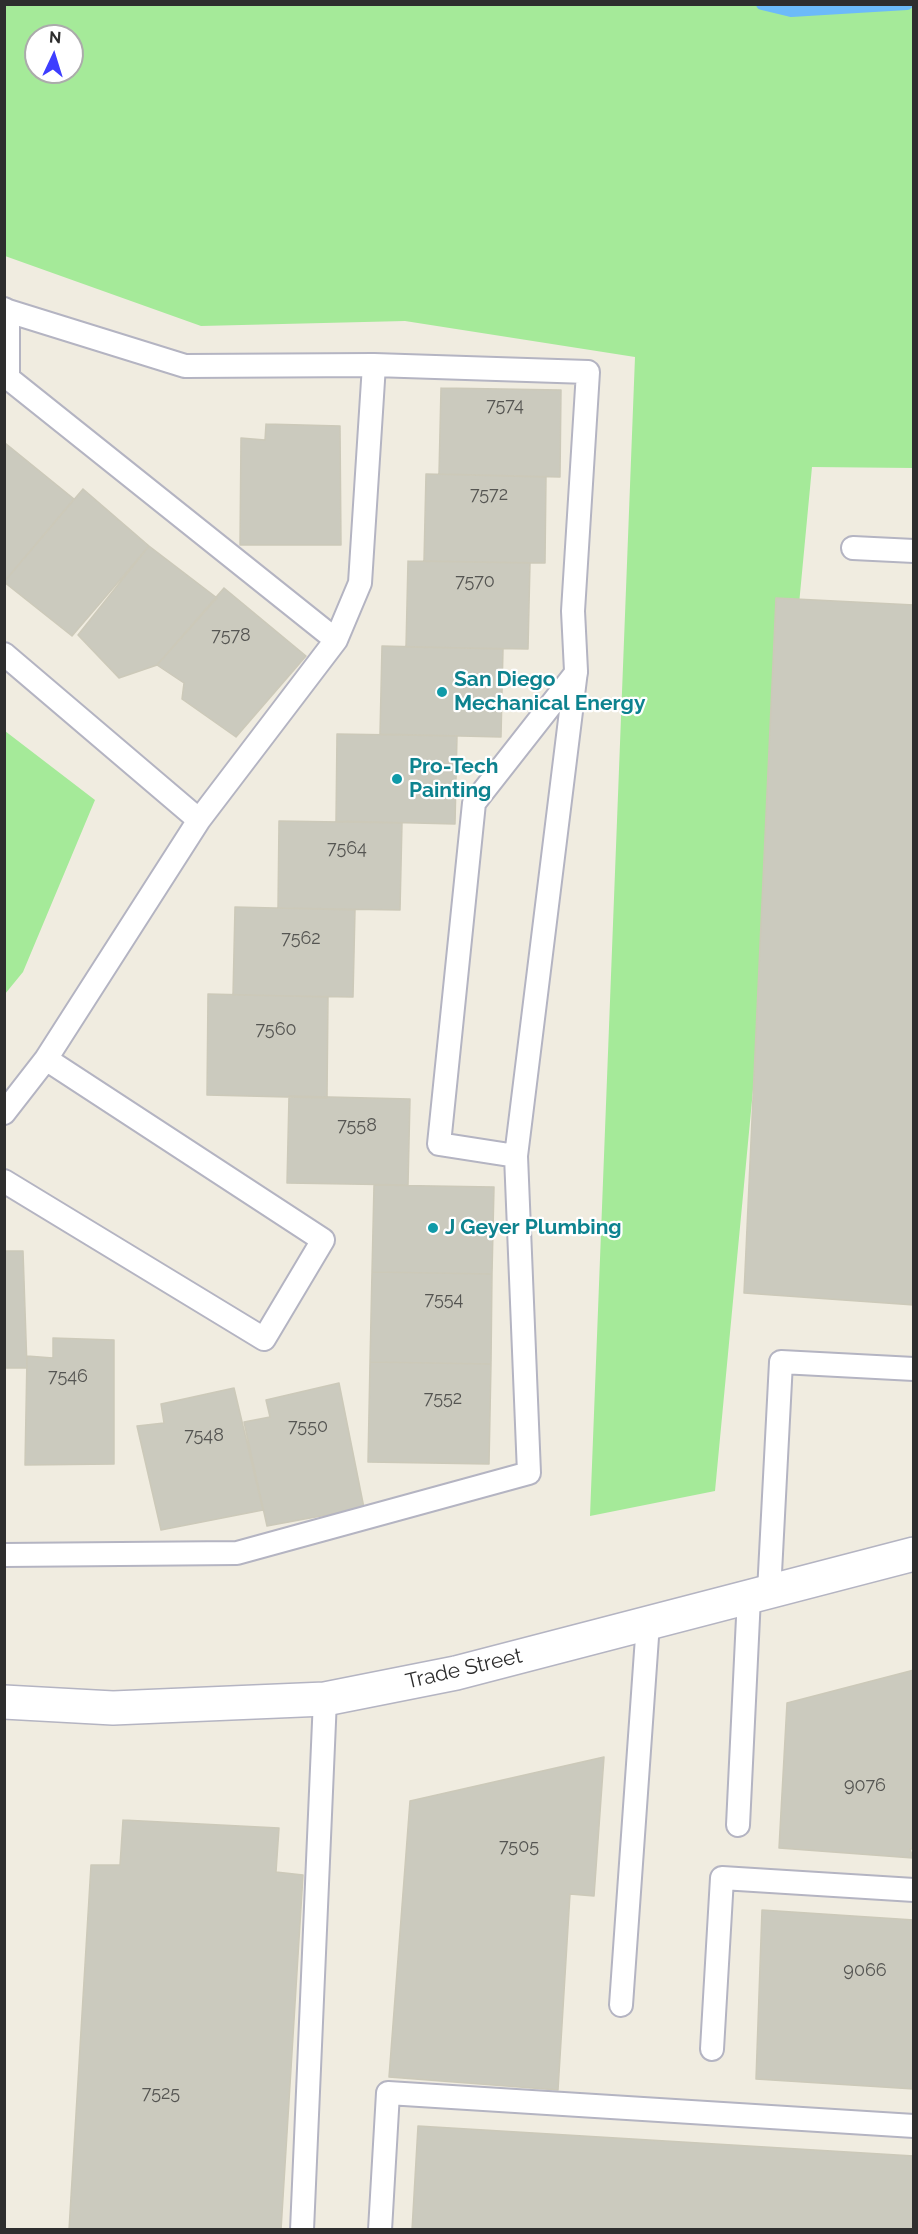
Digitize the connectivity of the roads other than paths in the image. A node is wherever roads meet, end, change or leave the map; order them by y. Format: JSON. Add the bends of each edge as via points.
{"nodes":[{"id":1,"x":6,"y":310,"type":"edge"},
{"id":2,"x":374,"y":365,"type":"junction"},
{"id":3,"x":6,"y":380,"type":"edge"},
{"id":4,"x":852,"y":548,"type":"dead end"},
{"id":5,"x":914,"y":550,"type":"edge"},
{"id":6,"x":336,"y":640,"type":"junction"},
{"id":7,"x":4,"y":654,"type":"edge"},
{"id":8,"x":576,"y":671,"type":"junction"},
{"id":9,"x":199,"y":820,"type":"junction"},
{"id":10,"x":46,"y":1059,"type":"junction"},
{"id":11,"x":4,"y":1113,"type":"edge"},
{"id":12,"x":516,"y":1156,"type":"junction"},
{"id":13,"x":4,"y":1181,"type":"edge"},
{"id":14,"x":914,"y":1369,"type":"edge"},
{"id":15,"x":914,"y":1554,"type":"edge"},
{"id":16,"x":4,"y":1555,"type":"edge"},
{"id":17,"x":759,"y":1594,"type":"junction"},
{"id":18,"x":648,"y":1623,"type":"junction"},
{"id":19,"x":325,"y":1699,"type":"junction"},
{"id":20,"x":4,"y":1702,"type":"edge"},
{"id":21,"x":738,"y":1825,"type":"dead end"},
{"id":22,"x":914,"y":1890,"type":"edge"},
{"id":23,"x":621,"y":2005,"type":"dead end"},
{"id":24,"x":712,"y":2049,"type":"dead end"},
{"id":25,"x":914,"y":2126,"type":"edge"},
{"id":26,"x":302,"y":2229,"type":"edge"},
{"id":27,"x":380,"y":2229,"type":"edge"}],
"edges":[{"from":1,"to":2,"type":"lane","via":[[185,366]]},
{"from":1,"to":3,"type":"lane"},
{"from":2,"to":6,"type":"lane","via":[[360,584]]},
{"from":2,"to":8,"type":"lane","via":[[588,372],[573,611]]},
{"from":3,"to":6,"type":"lane"},
{"from":4,"to":5,"type":"lane"},
{"from":6,"to":9,"type":"lane"},
{"from":7,"to":9,"type":"lane"},
{"from":8,"to":12,"type":"lane"},
{"from":8,"to":12,"type":"lane","via":[[474,803],[439,1144]]},
{"from":9,"to":10,"type":"lane"},
{"from":10,"to":11,"type":"lane"},
{"from":10,"to":13,"type":"lane","via":[[322,1240],[264,1340]]},
{"from":12,"to":16,"type":"lane","via":[[529,1473],[237,1553]]},
{"from":14,"to":17,"type":"lane","via":[[781,1362]]},
{"from":15,"to":17,"type":"street","name":"Trade Street"},
{"from":17,"to":18,"type":"street","name":"Trade Street"},
{"from":17,"to":21,"type":"lane"},
{"from":18,"to":19,"type":"street","name":"Trade Street","via":[[456,1673]]},
{"from":18,"to":23,"type":"lane"},
{"from":19,"to":20,"type":"street","name":"Trade Street","via":[[113,1708]]},
{"from":19,"to":26,"type":"lane"},
{"from":22,"to":24,"type":"lane","via":[[722,1878]]},
{"from":25,"to":27,"type":"lane","via":[[388,2093]]}]}
